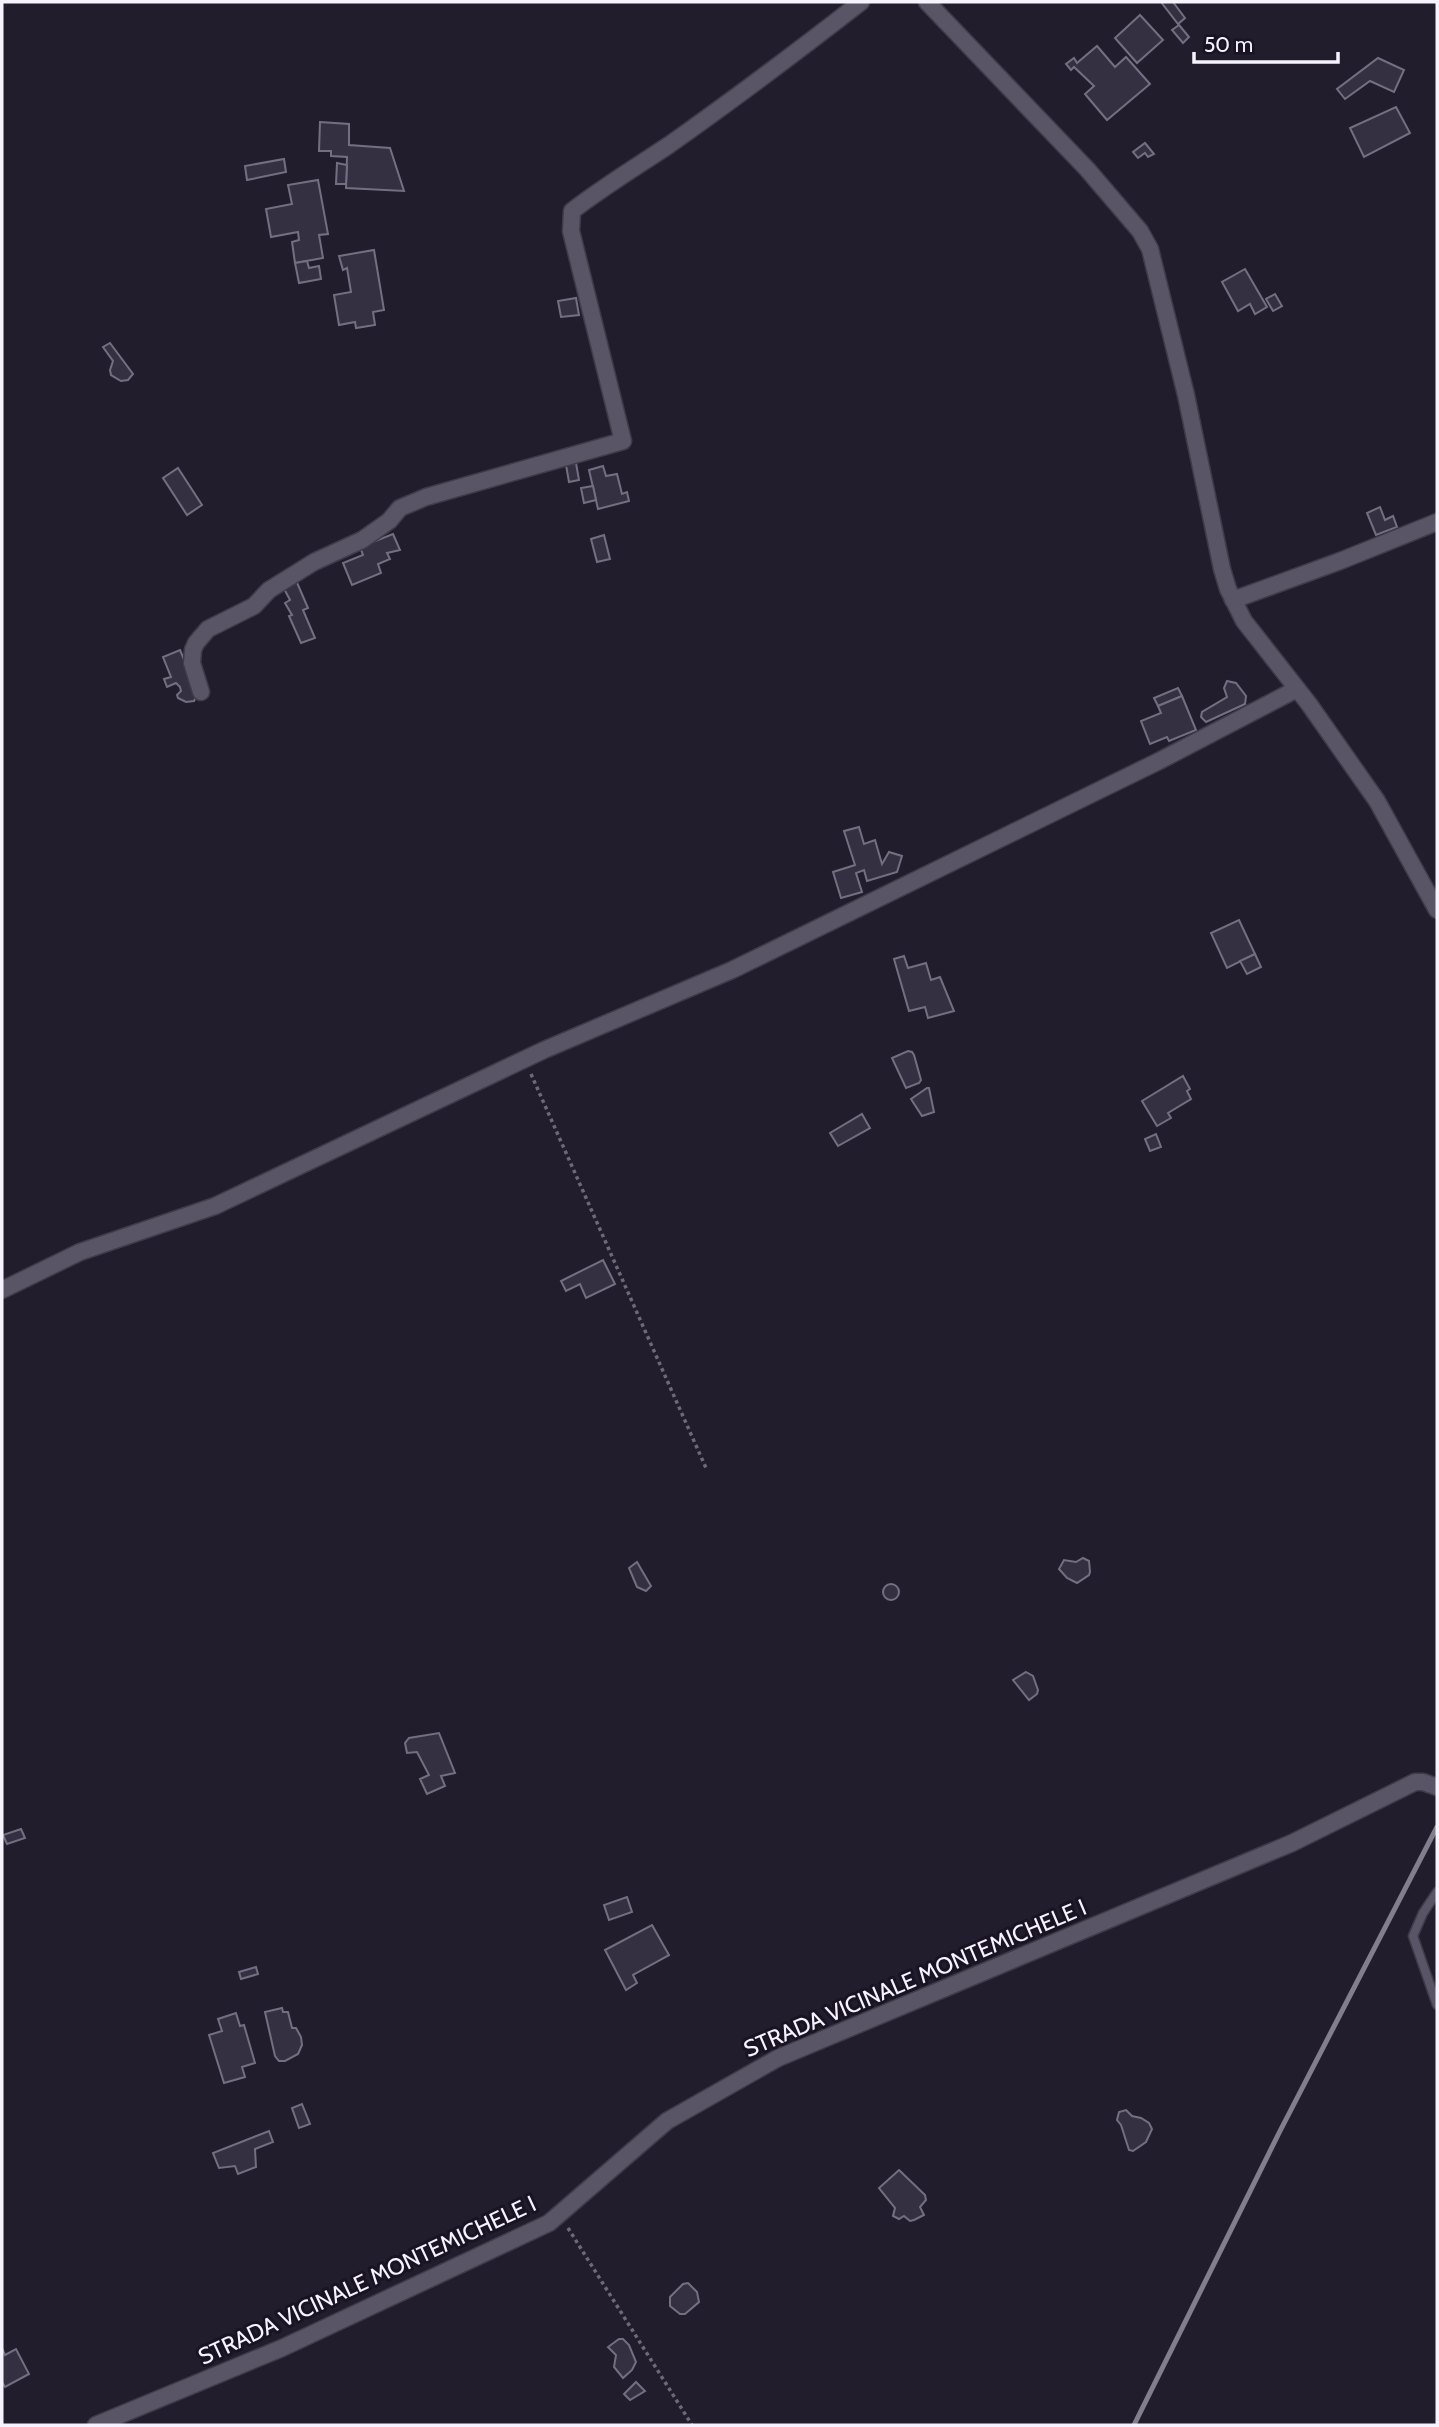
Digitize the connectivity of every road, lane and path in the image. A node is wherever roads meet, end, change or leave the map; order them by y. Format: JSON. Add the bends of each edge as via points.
{"nodes":[{"id":1,"x":861,"y":2,"type":"edge"},
{"id":2,"x":927,"y":2,"type":"edge"},
{"id":3,"x":1437,"y":522,"type":"edge"},
{"id":4,"x":1233,"y":600,"type":"junction"},
{"id":5,"x":1297,"y":689,"type":"junction"},
{"id":6,"x":201,"y":692,"type":"dead end"},
{"id":7,"x":1437,"y":910,"type":"edge"},
{"id":8,"x":524,"y":1060,"type":"junction"},
{"id":9,"x":2,"y":1290,"type":"edge"},
{"id":10,"x":706,"y":1468,"type":"dead end"},
{"id":11,"x":1437,"y":1787,"type":"edge"},
{"id":12,"x":1437,"y":1892,"type":"edge"},
{"id":13,"x":1437,"y":2005,"type":"edge"},
{"id":14,"x":560,"y":2214,"type":"junction"},
{"id":15,"x":96,"y":2425,"type":"edge"},
{"id":16,"x":692,"y":2425,"type":"edge"}],
"edges":[{"from":1,"to":6,"type":"street","via":[[572,211],[571,231],[623,442],[400,508],[377,530],[314,562],[269,590],[254,606],[202,634],[192,663]]},
{"from":2,"to":4,"type":"street","via":[[1087,169],[1150,249],[1222,569]]},
{"from":3,"to":4,"type":"street"},
{"from":4,"to":5,"type":"street"},
{"from":5,"to":7,"type":"street","via":[[1377,801]]},
{"from":5,"to":8,"type":"street","via":[[732,970]]},
{"from":8,"to":9,"type":"street","via":[[215,1206],[80,1252]]},
{"from":8,"to":10,"type":"path"},
{"from":11,"to":14,"type":"street","name":"STRADA VICINALE MONTEMICHELE I","via":[[1415,1782],[1292,1843],[778,2058],[667,2121]]},
{"from":12,"to":13,"type":"lane","via":[[1413,1936]]},
{"from":14,"to":15,"type":"street","name":"STRADA VICINALE MONTEMICHELE I","via":[[282,2348]]},
{"from":14,"to":16,"type":"path"}]}
